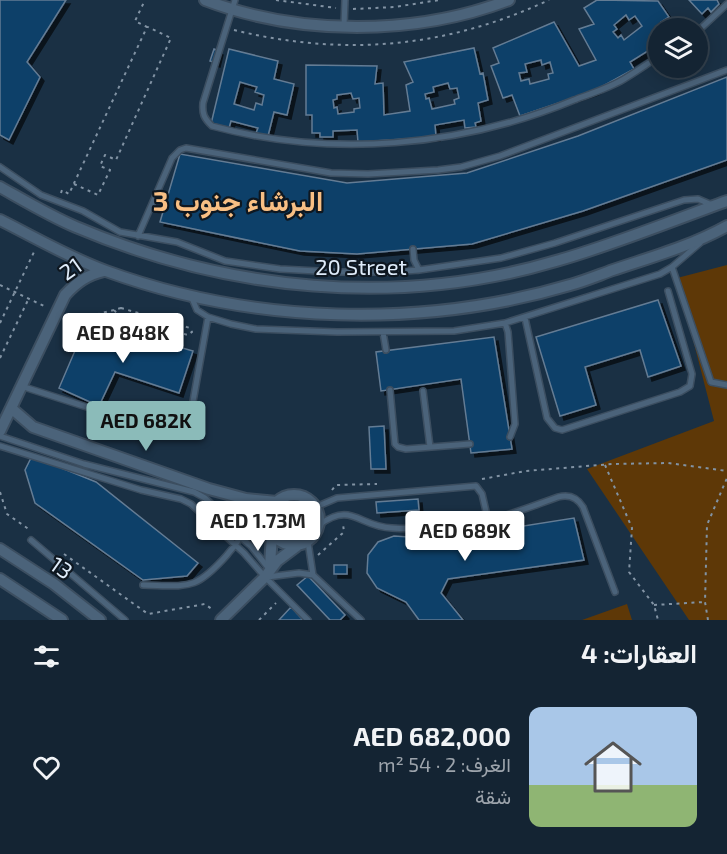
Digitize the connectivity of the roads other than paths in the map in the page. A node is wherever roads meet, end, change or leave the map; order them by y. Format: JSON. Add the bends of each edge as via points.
{"nodes":[{"id":1,"x":205,"y":0,"type":"edge"},
{"id":2,"x":345,"y":0,"type":"edge"},
{"id":3,"x":509,"y":0,"type":"edge"},
{"id":4,"x":727,"y":4,"type":"edge"},
{"id":5,"x":234,"y":5,"type":"edge"},
{"id":6,"x":708,"y":22,"type":"edge"},
{"id":7,"x":344,"y":26,"type":"junction"},
{"id":8,"x":648,"y":64,"type":"edge"},
{"id":9,"x":727,"y":70,"type":"edge"},
{"id":10,"x":0,"y":167,"type":"edge"},
{"id":11,"x":0,"y":188,"type":"edge"},
{"id":12,"x":727,"y":201,"type":"edge"},
{"id":13,"x":714,"y":205,"type":"junction"},
{"id":14,"x":0,"y":220,"type":"edge"},
{"id":15,"x":727,"y":226,"type":"edge"},
{"id":16,"x":138,"y":236,"type":"junction"},
{"id":17,"x":703,"y":239,"type":"junction"},
{"id":18,"x":413,"y":249,"type":"dead end"},
{"id":19,"x":672,"y":267,"type":"junction"},
{"id":20,"x":419,"y":270,"type":"junction"},
{"id":21,"x":104,"y":271,"type":"junction"},
{"id":22,"x":668,"y":291,"type":"dead end"},
{"id":23,"x":191,"y":296,"type":"junction"},
{"id":24,"x":208,"y":317,"type":"junction"},
{"id":25,"x":525,"y":318,"type":"junction"},
{"id":26,"x":505,"y":323,"type":"junction"},
{"id":27,"x":383,"y":332,"type":"junction"},
{"id":28,"x":386,"y":350,"type":"dead end"},
{"id":29,"x":727,"y":385,"type":"edge"},
{"id":30,"x":21,"y":386,"type":"junction"},
{"id":31,"x":390,"y":390,"type":"dead end"},
{"id":32,"x":423,"y":391,"type":"dead end"},
{"id":33,"x":11,"y":408,"type":"junction"},
{"id":34,"x":0,"y":431,"type":"edge"},
{"id":35,"x":0,"y":436,"type":"edge"},
{"id":36,"x":510,"y":437,"type":"dead end"},
{"id":37,"x":470,"y":444,"type":"dead end"},
{"id":38,"x":0,"y":446,"type":"edge"},
{"id":39,"x":429,"y":447,"type":"junction"},
{"id":40,"x":276,"y":502,"type":"junction"},
{"id":41,"x":316,"y":507,"type":"junction"},
{"id":42,"x":488,"y":520,"type":"junction"},
{"id":43,"x":319,"y":525,"type":"junction"},
{"id":44,"x":272,"y":532,"type":"junction"},
{"id":45,"x":240,"y":537,"type":"junction"},
{"id":46,"x":31,"y":540,"type":"dead end"},
{"id":47,"x":303,"y":544,"type":"junction"},
{"id":48,"x":236,"y":545,"type":"junction"},
{"id":49,"x":0,"y":549,"type":"edge"},
{"id":50,"x":267,"y":574,"type":"junction"},
{"id":51,"x":314,"y":575,"type":"junction"},
{"id":52,"x":0,"y":579,"type":"edge"},
{"id":53,"x":143,"y":585,"type":"dead end"},
{"id":54,"x":615,"y":592,"type":"dead end"},
{"id":55,"x":50,"y":615,"type":"edge"},
{"id":56,"x":222,"y":619,"type":"edge"},
{"id":57,"x":62,"y":620,"type":"edge"},
{"id":58,"x":100,"y":620,"type":"edge"},
{"id":59,"x":125,"y":620,"type":"edge"},
{"id":60,"x":308,"y":620,"type":"edge"},
{"id":61,"x":361,"y":620,"type":"edge"}],
"edges":[{"from":1,"to":5,"type":"street"},
{"from":2,"to":7,"type":"lane"},
{"from":3,"to":7,"type":"street","via":[[436,20]]},
{"from":4,"to":6,"type":"lane"},
{"from":5,"to":7,"type":"street","via":[[288,21]]},
{"from":5,"to":8,"type":"lane","via":[[203,103],[204,118],[220,128],[310,142],[408,142],[505,125],[622,81]]},
{"from":9,"to":16,"type":"lane","via":[[500,156],[460,167],[331,173],[186,148],[172,158]]},
{"from":10,"to":16,"type":"lane","via":[[40,195],[83,211],[120,232]]},
{"from":11,"to":13,"type":"street","name":"20 Street","via":[[75,227],[177,263],[273,282],[339,288],[449,283],[503,274],[556,261]]},
{"from":12,"to":13,"type":"street","name":"20 Street"},
{"from":13,"to":20,"type":"lane","via":[[698,199],[684,200],[512,255]]},
{"from":14,"to":21,"type":"street","name":"20 Street"},
{"from":15,"to":17,"type":"street","name":"20 Street"},
{"from":16,"to":20,"type":"lane","via":[[177,242],[225,261],[280,268],[339,272]]},
{"from":17,"to":19,"type":"lane"},
{"from":17,"to":23,"type":"street","name":"20 Street","via":[[571,285],[452,309],[338,313],[271,309]]},
{"from":18,"to":20,"type":"lane"},
{"from":19,"to":25,"type":"lane"},
{"from":19,"to":29,"type":"lane","via":[[711,382]]},
{"from":21,"to":23,"type":"street","name":"20 Street"},
{"from":21,"to":30,"type":"street","name":"21","via":[[89,274],[65,295]]},
{"from":22,"to":25,"type":"lane","via":[[692,374],[690,386],[562,430],[547,418]]},
{"from":23,"to":24,"type":"lane","via":[[197,310]]},
{"from":24,"to":27,"type":"lane","via":[[256,328]]},
{"from":24,"to":30,"type":"lane","via":[[189,424],[182,432],[171,434]]},
{"from":25,"to":26,"type":"lane"},
{"from":26,"to":27,"type":"lane","via":[[454,331]]},
{"from":26,"to":36,"type":"lane","via":[[514,424]]},
{"from":27,"to":28,"type":"lane"},
{"from":30,"to":33,"type":"street","name":"21"},
{"from":31,"to":39,"type":"lane","via":[[395,444],[406,449]]},
{"from":32,"to":39,"type":"lane"},
{"from":33,"to":34,"type":"street","name":"21"},
{"from":33,"to":40,"type":"street","via":[[33,427],[198,486],[246,499]]},
{"from":35,"to":45,"type":"lane","via":[[84,464],[194,492],[238,528]]},
{"from":37,"to":39,"type":"lane"},
{"from":38,"to":48,"type":"lane","via":[[181,499]]},
{"from":40,"to":41,"type":"street","via":[[297,495]]},
{"from":40,"to":44,"type":"street","via":[[269,516]]},
{"from":41,"to":42,"type":"lane","via":[[334,499],[476,486]]},
{"from":41,"to":43,"type":"street"},
{"from":42,"to":43,"type":"lane","via":[[389,528],[347,514],[332,516]]},
{"from":42,"to":54,"type":"lane","via":[[563,496],[574,498],[583,507]]},
{"from":43,"to":47,"type":"street","via":[[315,535]]},
{"from":44,"to":47,"type":"street","via":[[287,545]]},
{"from":44,"to":50,"type":"street"},
{"from":45,"to":48,"type":"lane"},
{"from":45,"to":50,"type":"lane","via":[[251,546]]},
{"from":46,"to":59,"type":"lane"},
{"from":47,"to":50,"type":"street","via":[[286,552]]},
{"from":47,"to":51,"type":"lane"},
{"from":48,"to":50,"type":"lane"},
{"from":48,"to":53,"type":"lane","via":[[201,581],[185,586]]},
{"from":49,"to":58,"type":"street","name":"13"},
{"from":50,"to":51,"type":"lane"},
{"from":50,"to":56,"type":"street"},
{"from":50,"to":60,"type":"lane"},
{"from":51,"to":61,"type":"lane"},
{"from":52,"to":55,"type":"street","name":"13"},
{"from":55,"to":57,"type":"street","name":"13"}]}
